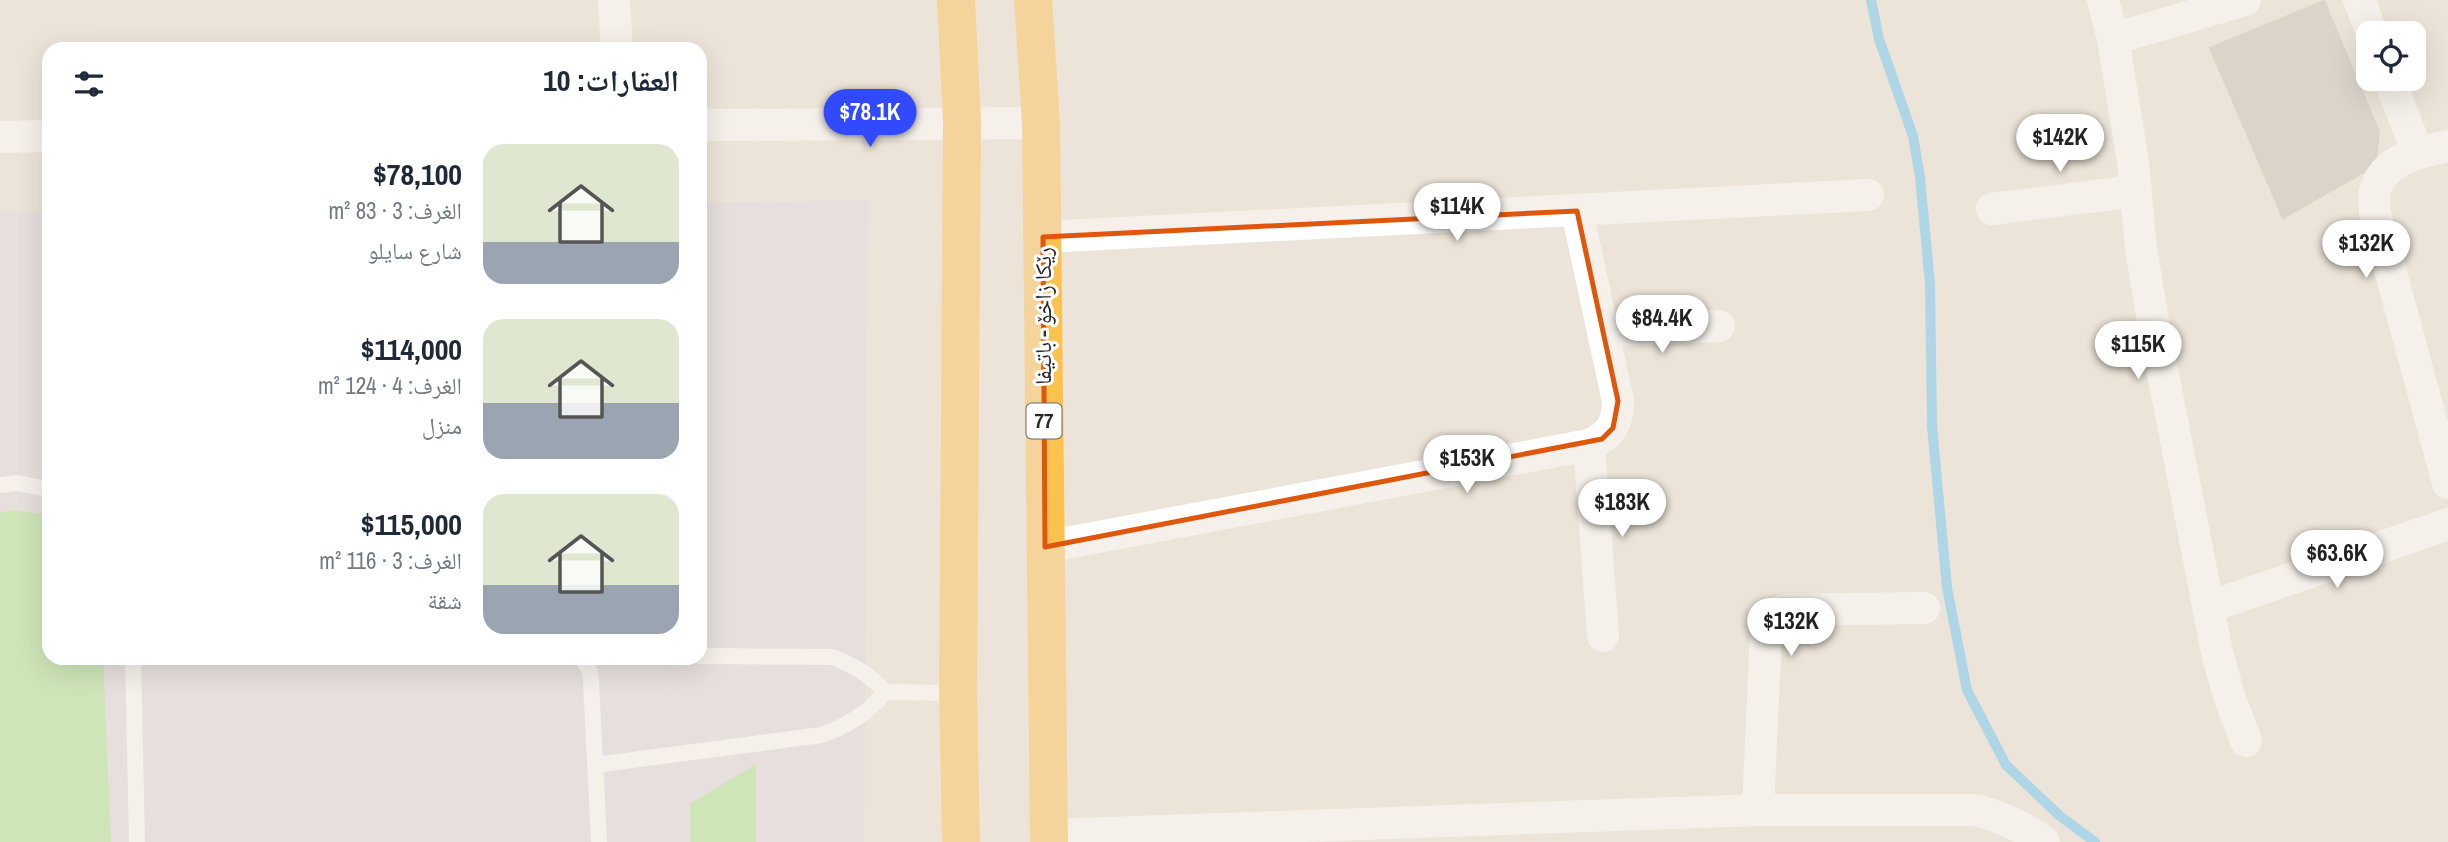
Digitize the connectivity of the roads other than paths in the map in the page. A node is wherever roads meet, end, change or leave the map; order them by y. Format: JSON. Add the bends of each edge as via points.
{"nodes":[{"id":1,"x":614,"y":0,"type":"edge"},
{"id":2,"x":956,"y":0,"type":"edge"},
{"id":3,"x":2103,"y":0,"type":"edge"},
{"id":4,"x":2245,"y":0,"type":"edge"},
{"id":5,"x":2359,"y":0,"type":"edge"},
{"id":6,"x":1036,"y":1,"type":"edge"},
{"id":7,"x":2367,"y":21,"type":"edge"},
{"id":8,"x":2113,"y":39,"type":"junction"},
{"id":9,"x":617,"y":42,"type":"edge"},
{"id":10,"x":2397,"y":91,"type":"edge"},
{"id":11,"x":962,"y":122,"type":"junction"},
{"id":12,"x":1041,"y":123,"type":"junction"},
{"id":13,"x":707,"y":125,"type":"edge"},
{"id":14,"x":42,"y":136,"type":"edge"},
{"id":15,"x":0,"y":137,"type":"edge"},
{"id":16,"x":2433,"y":149,"type":"edge"},
{"id":17,"x":2136,"y":191,"type":"junction"},
{"id":18,"x":1868,"y":195,"type":"dead end"},
{"id":19,"x":1992,"y":209,"type":"dead end"},
{"id":20,"x":1577,"y":211,"type":"junction"},
{"id":21,"x":1043,"y":237,"type":"junction"},
{"id":22,"x":1719,"y":326,"type":"dead end"},
{"id":23,"x":1603,"y":331,"type":"junction"},
{"id":24,"x":1589,"y":445,"type":"junction"},
{"id":25,"x":2448,"y":483,"type":"edge"},
{"id":26,"x":0,"y":485,"type":"edge"},
{"id":27,"x":42,"y":488,"type":"edge"},
{"id":28,"x":2448,"y":524,"type":"edge"},
{"id":29,"x":1045,"y":547,"type":"junction"},
{"id":30,"x":2209,"y":607,"type":"junction"},
{"id":31,"x":1924,"y":608,"type":"dead end"},
{"id":32,"x":1603,"y":636,"type":"dead end"},
{"id":33,"x":707,"y":656,"type":"edge"},
{"id":34,"x":133,"y":665,"type":"edge"},
{"id":35,"x":586,"y":665,"type":"edge"},
{"id":36,"x":886,"y":692,"type":"junction"},
{"id":37,"x":958,"y":693,"type":"junction"},
{"id":38,"x":2246,"y":741,"type":"dead end"},
{"id":39,"x":595,"y":765,"type":"junction"},
{"id":40,"x":1758,"y":810,"type":"junction"},
{"id":41,"x":1049,"y":839,"type":"edge"},
{"id":42,"x":137,"y":842,"type":"edge"},
{"id":43,"x":599,"y":842,"type":"edge"},
{"id":44,"x":961,"y":842,"type":"edge"},
{"id":45,"x":2044,"y":842,"type":"edge"}],
"edges":[{"from":1,"to":9,"type":"street"},
{"from":2,"to":11,"type":"highway"},
{"from":3,"to":8,"type":"street"},
{"from":4,"to":8,"type":"street"},
{"from":5,"to":7,"type":"street"},
{"from":6,"to":12,"type":"highway","name":"رێکا زاخۆ - باتیفا","number":"77"},
{"from":8,"to":17,"type":"street"},
{"from":10,"to":16,"type":"street"},
{"from":11,"to":12,"type":"street"},
{"from":11,"to":13,"type":"street"},
{"from":11,"to":37,"type":"highway"},
{"from":12,"to":21,"type":"highway","name":"رێکا زاخۆ - باتیفا","number":"77"},
{"from":14,"to":15,"type":"street"},
{"from":16,"to":25,"type":"street","via":[[2395,163],[2382,175],[2375,193],[2375,214]]},
{"from":17,"to":19,"type":"street"},
{"from":17,"to":30,"type":"street","via":[[2154,327]]},
{"from":18,"to":20,"type":"street"},
{"from":20,"to":21,"type":"street"},
{"from":20,"to":23,"type":"street"},
{"from":21,"to":29,"type":"highway","name":"رێکا زاخۆ - باتیفا","number":"77"},
{"from":22,"to":23,"type":"street"},
{"from":23,"to":24,"type":"street","via":[[1618,415],[1614,428]]},
{"from":24,"to":29,"type":"street"},
{"from":24,"to":32,"type":"street"},
{"from":26,"to":27,"type":"lane"},
{"from":28,"to":30,"type":"street"},
{"from":29,"to":41,"type":"highway","name":"رێکا زاخۆ - باتیفا","number":"77"},
{"from":30,"to":38,"type":"street","via":[[2229,696]]},
{"from":31,"to":40,"type":"street","via":[[1784,610],[1770,616]]},
{"from":33,"to":36,"type":"lane","via":[[832,657],[860,669]]},
{"from":34,"to":42,"type":"lane"},
{"from":35,"to":39,"type":"lane"},
{"from":36,"to":37,"type":"lane"},
{"from":36,"to":39,"type":"lane","via":[[857,719],[821,735]]},
{"from":37,"to":44,"type":"highway"},
{"from":39,"to":43,"type":"lane"},
{"from":40,"to":41,"type":"street"},
{"from":40,"to":45,"type":"street","via":[[1976,810],[2002,817]]}]}
